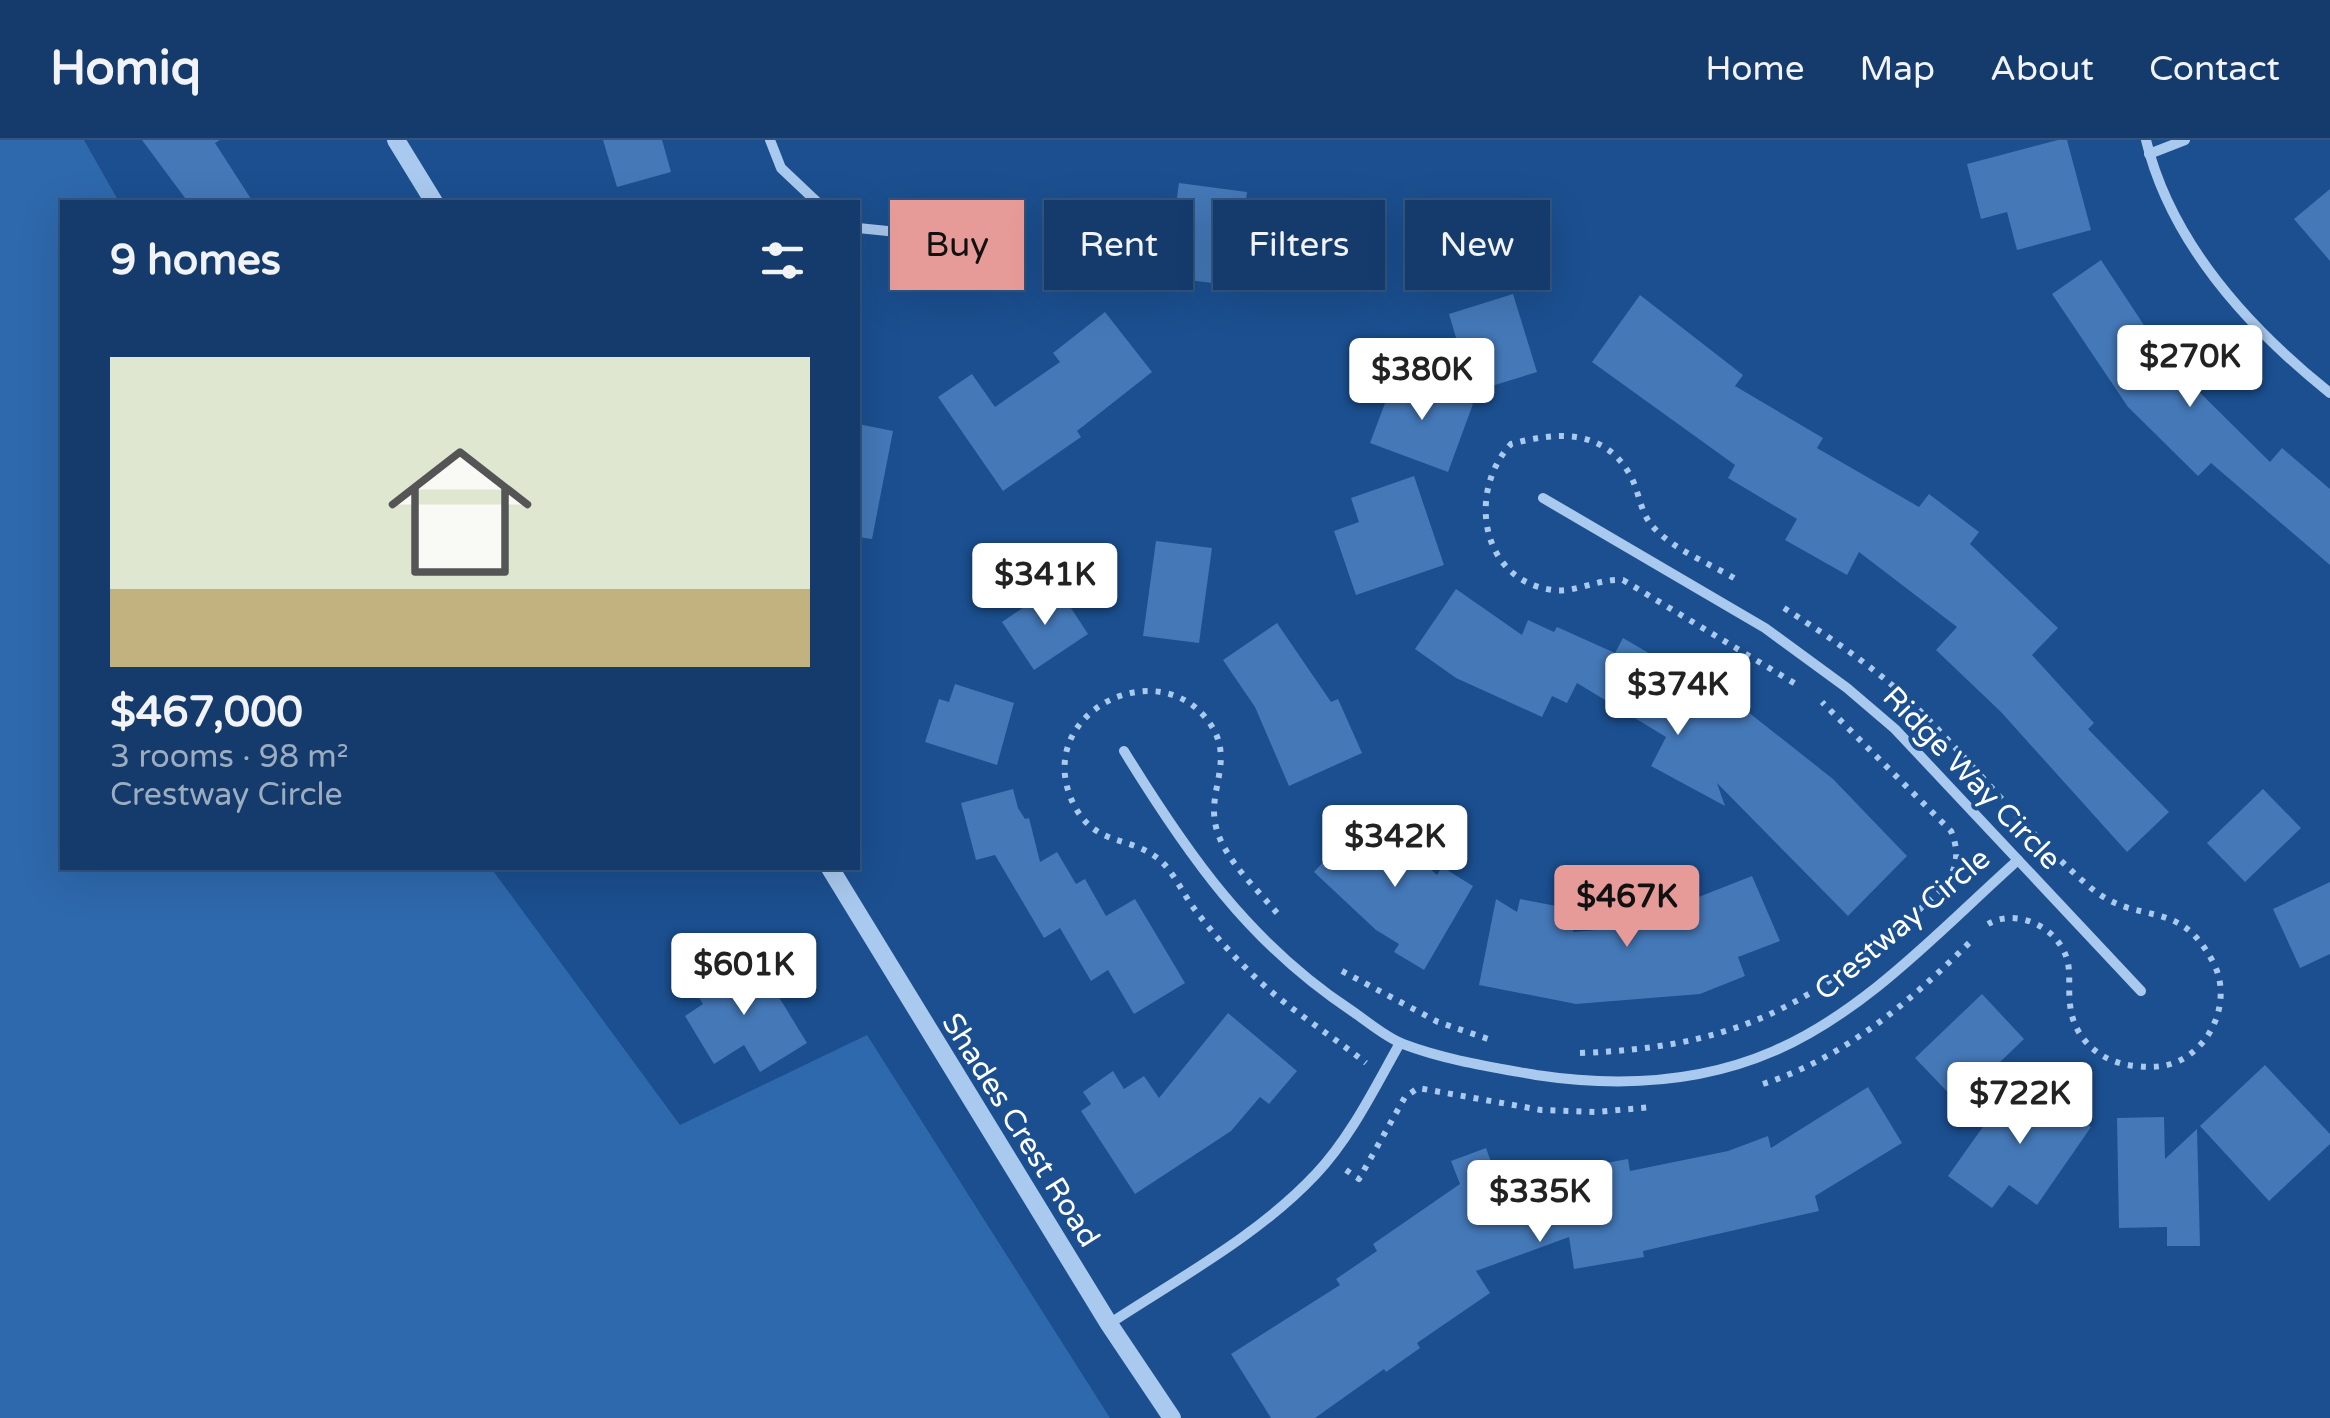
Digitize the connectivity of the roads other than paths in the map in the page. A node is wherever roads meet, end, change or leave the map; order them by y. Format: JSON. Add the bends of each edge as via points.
{"nodes":[{"id":1,"x":396,"y":140,"type":"edge"},
{"id":2,"x":770,"y":140,"type":"edge"},
{"id":3,"x":2146,"y":140,"type":"edge"},
{"id":4,"x":2185,"y":140,"type":"edge"},
{"id":5,"x":2149,"y":154,"type":"junction"},
{"id":6,"x":433,"y":200,"type":"edge"},
{"id":7,"x":816,"y":200,"type":"edge"},
{"id":8,"x":860,"y":228,"type":"edge"},
{"id":9,"x":890,"y":231,"type":"edge"},
{"id":10,"x":2330,"y":393,"type":"edge"},
{"id":11,"x":1543,"y":498,"type":"dead end"},
{"id":12,"x":1124,"y":752,"type":"dead end"},
{"id":13,"x":2018,"y":860,"type":"junction"},
{"id":14,"x":831,"y":870,"type":"edge"},
{"id":15,"x":2141,"y":991,"type":"dead end"},
{"id":16,"x":1400,"y":1043,"type":"junction"},
{"id":17,"x":1110,"y":1324,"type":"junction"},
{"id":18,"x":1172,"y":1418,"type":"edge"}],
"edges":[{"from":1,"to":6,"type":"street"},
{"from":2,"to":7,"type":"street","via":[[780,168]]},
{"from":3,"to":5,"type":"street"},
{"from":4,"to":5,"type":"street"},
{"from":5,"to":10,"type":"street","via":[[2204,265],[2295,366]]},
{"from":8,"to":9,"type":"street"},
{"from":11,"to":13,"type":"street","name":"Ridge Way Circle","via":[[1766,628],[1847,688],[1895,729]]},
{"from":12,"to":16,"type":"street","name":"Crestway Circle","via":[[1251,931],[1317,988]]},
{"from":13,"to":15,"type":"street","name":"Ridge Way Circle"},
{"from":13,"to":16,"type":"street","name":"Crestway Circle","via":[[1842,1012],[1774,1051],[1670,1081],[1578,1081]]},
{"from":14,"to":17,"type":"street","name":"Shades Crest Road"},
{"from":16,"to":17,"type":"street","via":[[1329,1157],[1278,1210]]},
{"from":17,"to":18,"type":"street","name":"Shades Crest Road"}]}
